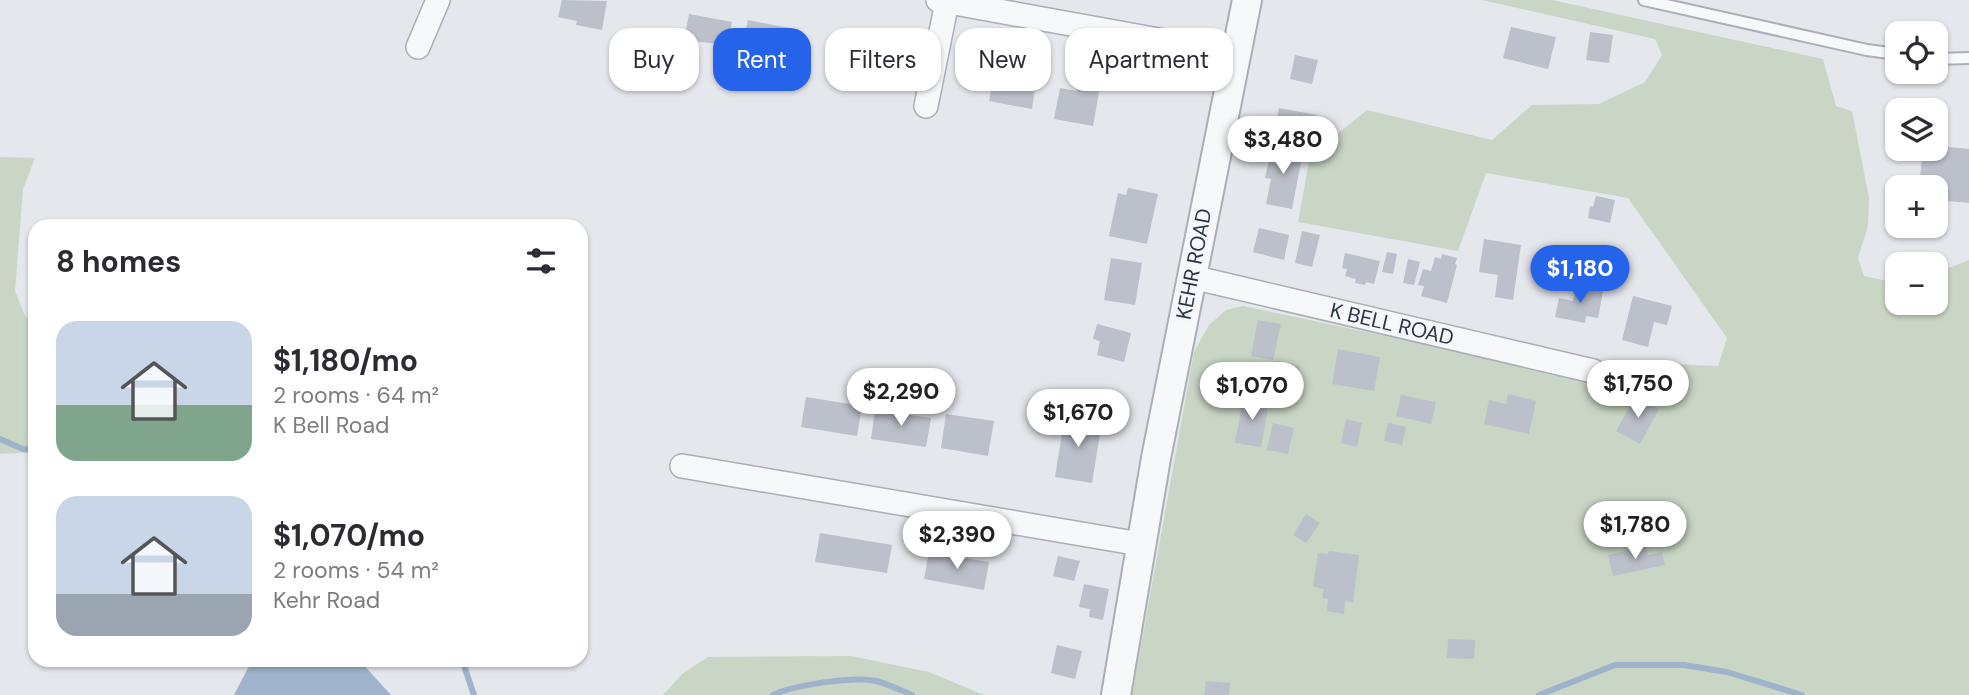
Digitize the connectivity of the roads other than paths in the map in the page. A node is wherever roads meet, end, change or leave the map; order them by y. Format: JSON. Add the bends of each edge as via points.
{"nodes":[{"id":1,"x":438,"y":0,"type":"edge"},
{"id":2,"x":1247,"y":0,"type":"edge"},
{"id":3,"x":1644,"y":0,"type":"edge"},
{"id":4,"x":942,"y":1,"type":"edge"},
{"id":5,"x":418,"y":47,"type":"dead end"},
{"id":6,"x":1885,"y":52,"type":"edge"},
{"id":7,"x":1236,"y":54,"type":"junction"},
{"id":8,"x":1969,"y":58,"type":"edge"},
{"id":9,"x":1948,"y":59,"type":"edge"},
{"id":10,"x":926,"y":106,"type":"dead end"},
{"id":11,"x":1192,"y":277,"type":"junction"},
{"id":12,"x":1593,"y":371,"type":"dead end"},
{"id":13,"x":682,"y":466,"type":"dead end"},
{"id":14,"x":1140,"y":544,"type":"junction"},
{"id":15,"x":1116,"y":695,"type":"edge"}],
"edges":[{"from":1,"to":5,"type":"street"},
{"from":2,"to":7,"type":"street","name":"KEHR ROAD"},
{"from":3,"to":6,"type":"lane"},
{"from":4,"to":7,"type":"street"},
{"from":4,"to":10,"type":"street"},
{"from":7,"to":11,"type":"street","name":"KEHR ROAD"},
{"from":8,"to":9,"type":"lane"},
{"from":11,"to":12,"type":"street","name":"K BELL ROAD"},
{"from":11,"to":14,"type":"street","name":"KEHR ROAD"},
{"from":13,"to":14,"type":"street"},
{"from":14,"to":15,"type":"street","name":"KEHR ROAD"}]}
